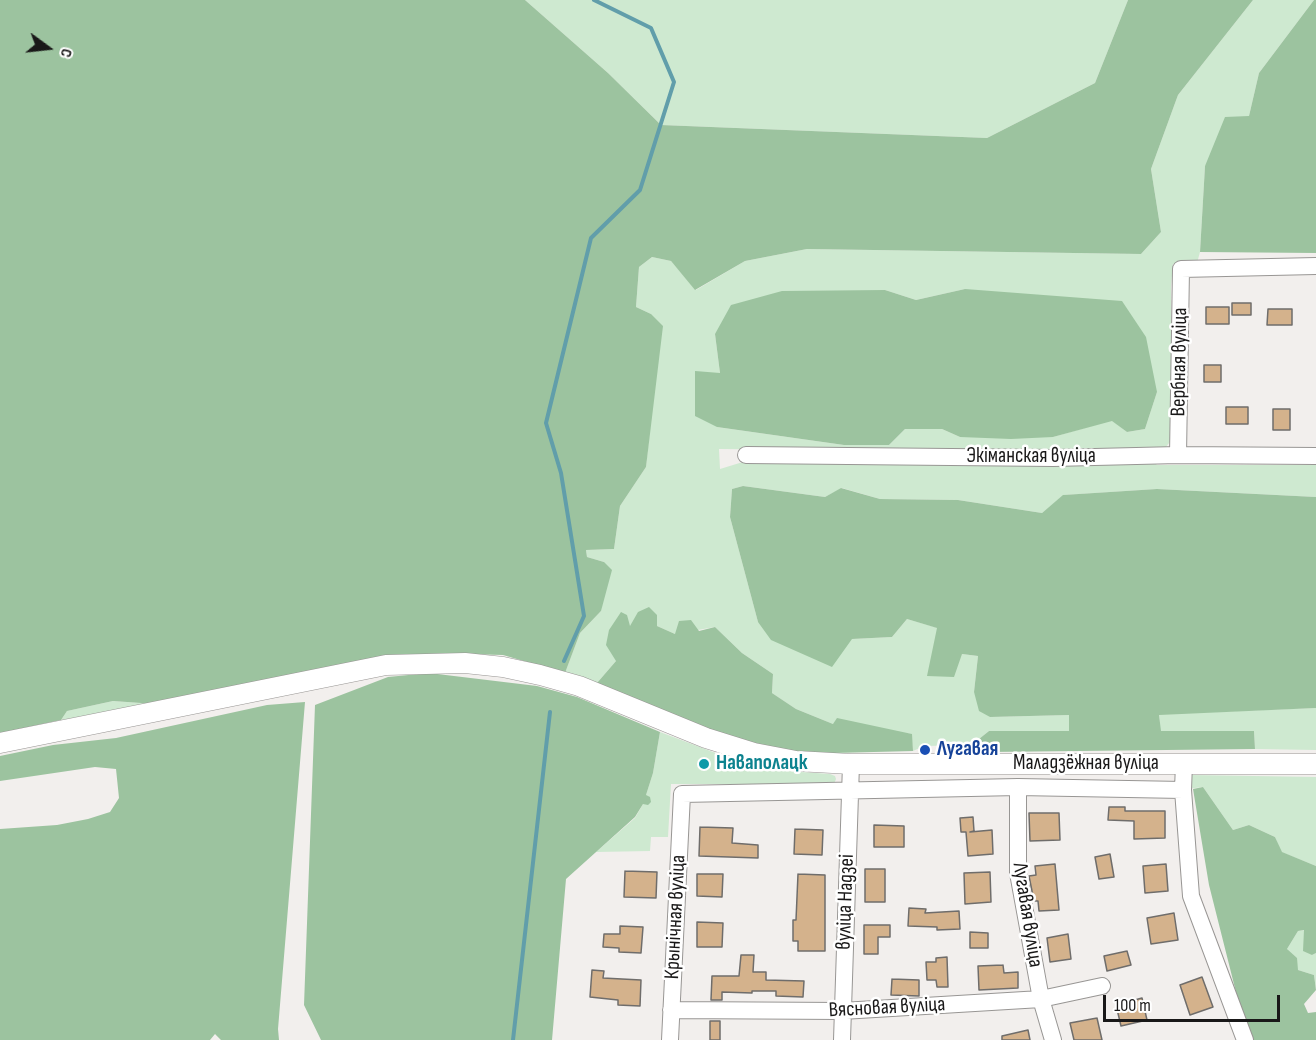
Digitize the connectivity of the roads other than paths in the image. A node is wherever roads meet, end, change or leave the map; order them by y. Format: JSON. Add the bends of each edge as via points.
{"nodes":[{"id":1,"x":1316,"y":266,"type":"edge"},
{"id":2,"x":746,"y":455,"type":"dead end"},
{"id":3,"x":1178,"y":455,"type":"junction"},
{"id":4,"x":1316,"y":456,"type":"edge"},
{"id":5,"x":0,"y":743,"type":"edge"},
{"id":6,"x":1184,"y":763,"type":"junction"},
{"id":7,"x":851,"y":764,"type":"junction"},
{"id":8,"x":1316,"y":764,"type":"edge"},
{"id":9,"x":1018,"y":788,"type":"junction"},
{"id":10,"x":850,"y":789,"type":"junction"},
{"id":11,"x":1183,"y":790,"type":"junction"},
{"id":12,"x":1102,"y":986,"type":"dead end"},
{"id":13,"x":1041,"y":999,"type":"junction"},
{"id":14,"x":671,"y":1010,"type":"junction"},
{"id":15,"x":843,"y":1011,"type":"junction"},
{"id":16,"x":670,"y":1040,"type":"edge"},
{"id":17,"x":842,"y":1040,"type":"edge"},
{"id":18,"x":1053,"y":1040,"type":"edge"},
{"id":19,"x":1245,"y":1040,"type":"edge"}],
"edges":[{"from":1,"to":3,"type":"street","name":"Вербная вуліца","via":[[1181,269]]},
{"from":2,"to":3,"type":"street","name":"Экіманская вуліца"},
{"from":3,"to":4,"type":"street","name":"Экіманская вуліца"},
{"from":5,"to":7,"type":"main road","name":"Маладзёжная вуліца","via":[[386,665],[465,663],[503,667],[579,686],[706,738],[754,753]]},
{"from":6,"to":7,"type":"main road","name":"Маладзёжная вуліца"},
{"from":6,"to":8,"type":"main road","name":"Маладзёжная вуліца"},
{"from":6,"to":11,"type":"street"},
{"from":7,"to":10,"type":"street","name":"вуліца Надзеі"},
{"from":9,"to":10,"type":"street"},
{"from":9,"to":11,"type":"street"},
{"from":9,"to":13,"type":"street","name":"Лугавая вуліца","via":[[1018,873]]},
{"from":10,"to":14,"type":"street","name":"Крынічная вуліца","via":[[682,794]]},
{"from":10,"to":15,"type":"street","name":"вуліца Надзеі"},
{"from":11,"to":19,"type":"street","via":[[1191,896]]},
{"from":12,"to":13,"type":"street","name":"Вясновая вуліца"},
{"from":13,"to":15,"type":"street","name":"Вясновая вуліца"},
{"from":13,"to":18,"type":"street","name":"Лугавая вуліца"},
{"from":14,"to":15,"type":"street","name":"Вясновая вуліца"},
{"from":14,"to":16,"type":"street","name":"Крынічная вуліца"},
{"from":15,"to":17,"type":"street","name":"вуліца Надзеі"}]}
